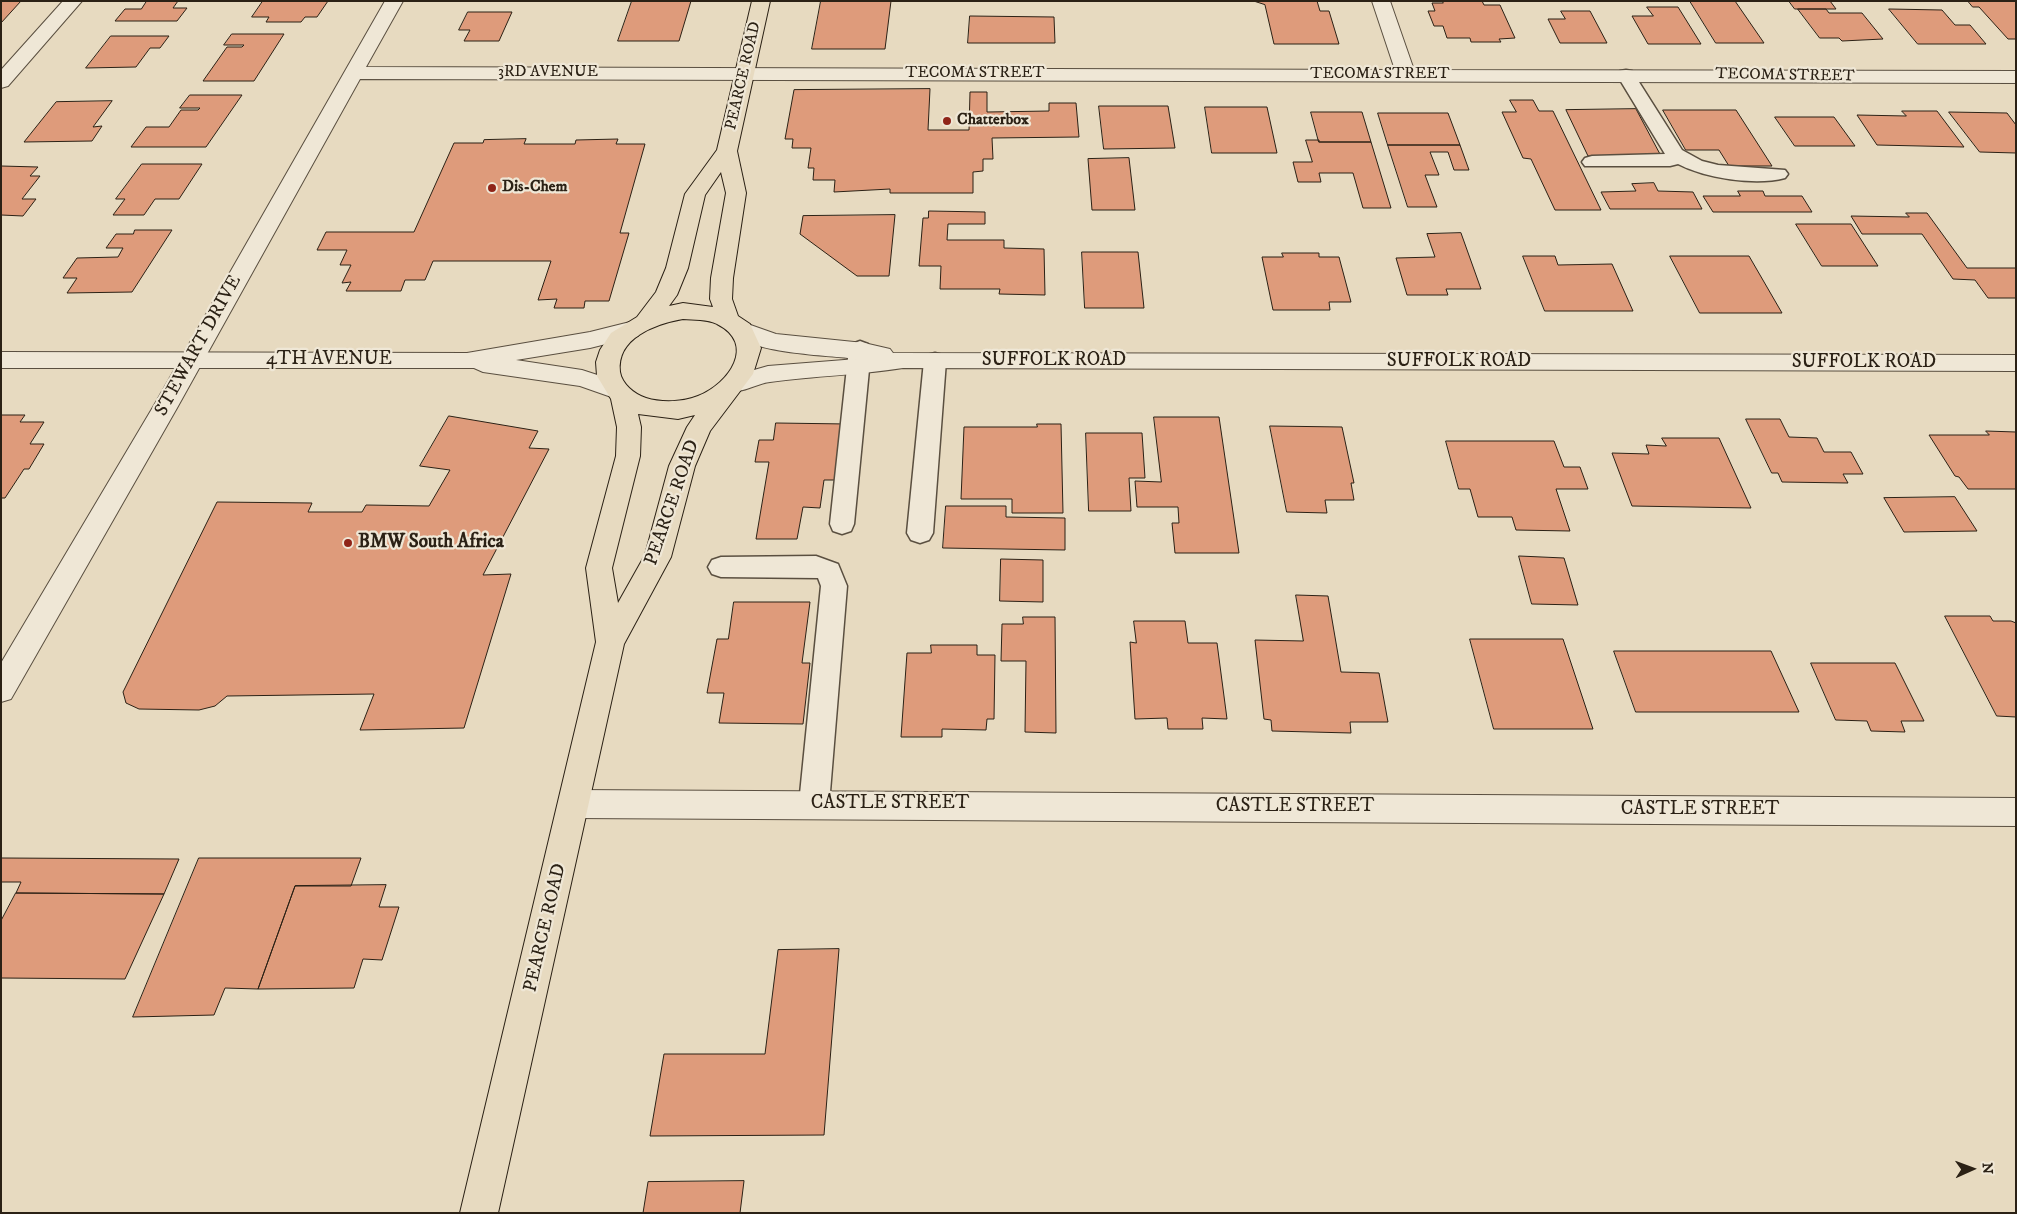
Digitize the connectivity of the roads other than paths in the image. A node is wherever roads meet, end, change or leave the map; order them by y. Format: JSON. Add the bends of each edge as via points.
{"nodes":[{"id":1,"x":73,"y":1,"type":"edge"},
{"id":2,"x":394,"y":1,"type":"edge"},
{"id":3,"x":761,"y":1,"type":"edge"},
{"id":4,"x":1381,"y":1,"type":"edge"},
{"id":5,"x":353,"y":73,"type":"junction"},
{"id":6,"x":744,"y":73,"type":"junction"},
{"id":7,"x":1406,"y":75,"type":"junction"},
{"id":8,"x":1626,"y":75,"type":"junction"},
{"id":9,"x":2016,"y":77,"type":"edge"},
{"id":10,"x":1,"y":82,"type":"edge"},
{"id":11,"x":727,"y":151,"type":"junction"},
{"id":12,"x":1675,"y":154,"type":"junction"},
{"id":13,"x":1592,"y":162,"type":"dead end"},
{"id":14,"x":1778,"y":174,"type":"dead end"},
{"id":15,"x":735,"y":324,"type":"junction"},
{"id":16,"x":638,"y":325,"type":"junction"},
{"id":17,"x":858,"y":358,"type":"junction"},
{"id":18,"x":190,"y":359,"type":"junction"},
{"id":19,"x":1,"y":360,"type":"edge"},
{"id":20,"x":935,"y":360,"type":"junction"},
{"id":21,"x":467,"y":361,"type":"junction"},
{"id":22,"x":2016,"y":363,"type":"edge"},
{"id":23,"x":730,"y":388,"type":"junction"},
{"id":24,"x":619,"y":393,"type":"junction"},
{"id":25,"x":842,"y":524,"type":"dead end"},
{"id":26,"x":920,"y":533,"type":"dead end"},
{"id":27,"x":721,"y":567,"type":"dead end"},
{"id":28,"x":610,"y":642,"type":"junction"},
{"id":29,"x":1,"y":690,"type":"edge"},
{"id":30,"x":574,"y":804,"type":"junction"},
{"id":31,"x":814,"y":804,"type":"junction"},
{"id":32,"x":2016,"y":812,"type":"edge"},
{"id":33,"x":479,"y":1213,"type":"edge"}],
"edges":[{"from":1,"to":10,"type":"street"},
{"from":2,"to":5,"type":"street","name":"STEWART DRIVE"},
{"from":3,"to":6,"type":"main road","name":"PEARCE ROAD"},
{"from":4,"to":7,"type":"street"},
{"from":5,"to":6,"type":"street","name":"3RD AVENUE"},
{"from":5,"to":18,"type":"street","name":"STEWART DRIVE"},
{"from":6,"to":7,"type":"street","name":"TECOMA STREET"},
{"from":6,"to":11,"type":"main road","name":"PEARCE ROAD"},
{"from":7,"to":8,"type":"street","name":"TECOMA STREET"},
{"from":8,"to":9,"type":"street","name":"TECOMA STREET"},
{"from":8,"to":12,"type":"lane"},
{"from":11,"to":15,"type":"main road","name":"PEARCE ROAD","via":[[736,193],[721,299]]},
{"from":11,"to":16,"type":"main road","name":"PEARCE ROAD","via":[[695,194],[677,268],[666,294]]},
{"from":12,"to":13,"type":"lane","via":[[1675,158],[1670,160]]},
{"from":12,"to":14,"type":"lane","via":[[1695,165],[1717,171]]},
{"from":15,"to":16,"type":"main road","via":[[699,311],[683,311]]},
{"from":15,"to":17,"type":"street","name":"SUFFOLK ROAD","via":[[774,342]]},
{"from":15,"to":23,"type":"main road","name":"PEARCE ROAD","via":[[750,344],[750,361],[741,378]]},
{"from":16,"to":21,"type":"street","name":"4TH AVENUE","via":[[589,342],[533,348]]},
{"from":16,"to":24,"type":"main road","name":"PEARCE ROAD","via":[[617,343],[609,357],[608,371],[612,385]]},
{"from":17,"to":20,"type":"street","name":"SUFFOLK ROAD"},
{"from":17,"to":23,"type":"street","name":"SUFFOLK ROAD","via":[[768,374]]},
{"from":17,"to":25,"type":"lane"},
{"from":18,"to":19,"type":"street","name":"4TH AVENUE"},
{"from":18,"to":21,"type":"street","name":"4TH AVENUE"},
{"from":18,"to":29,"type":"street","name":"STEWART DRIVE"},
{"from":20,"to":22,"type":"street","name":"SUFFOLK ROAD"},
{"from":20,"to":26,"type":"lane"},
{"from":21,"to":24,"type":"street","name":"4TH AVENUE","via":[[582,378]]},
{"from":23,"to":24,"type":"main road","name":"PEARCE ROAD","via":[[704,404],[670,410],[636,404]]},
{"from":23,"to":28,"type":"main road","name":"PEARCE ROAD","via":[[699,427],[682,466],[658,558]]},
{"from":24,"to":28,"type":"main road","name":"PEARCE ROAD","via":[[629,427],[628,456],[599,568]]},
{"from":27,"to":31,"type":"lane","via":[[816,566],[829,571],[834,586]]},
{"from":28,"to":30,"type":"main road","name":"PEARCE ROAD"},
{"from":30,"to":31,"type":"street","name":"CASTLE STREET"},
{"from":30,"to":33,"type":"main road","name":"PEARCE ROAD"},
{"from":31,"to":32,"type":"street","name":"CASTLE STREET"}]}
